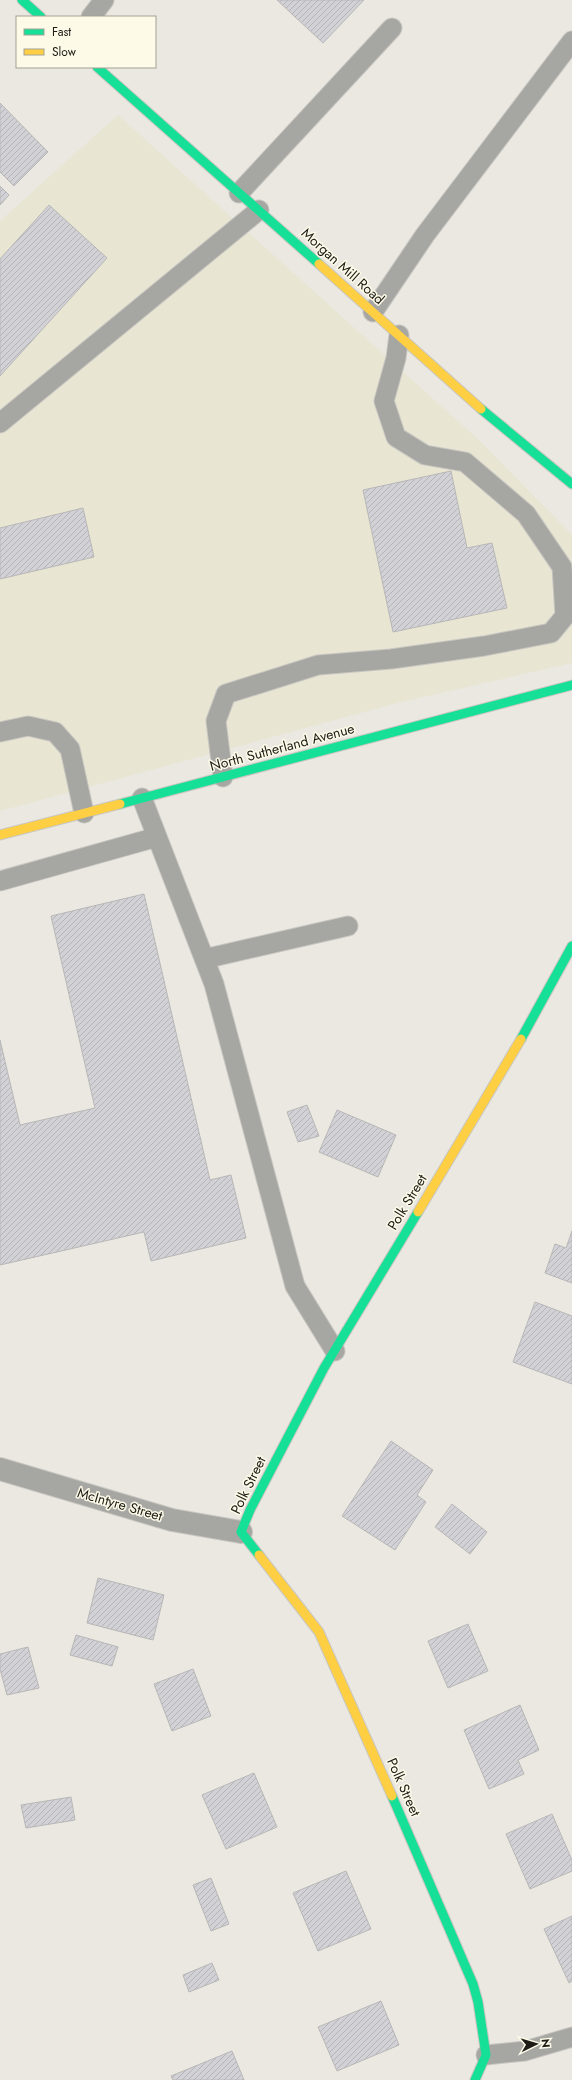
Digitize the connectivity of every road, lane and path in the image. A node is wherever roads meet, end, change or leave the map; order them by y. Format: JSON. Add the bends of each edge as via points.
{"nodes":[{"id":1,"x":22,"y":0,"type":"edge"},
{"id":2,"x":104,"y":0,"type":"edge"},
{"id":3,"x":40,"y":16,"type":"edge"},
{"id":4,"x":92,"y":16,"type":"edge"},
{"id":5,"x":392,"y":28,"type":"dead end"},
{"id":6,"x":572,"y":41,"type":"edge"},
{"id":7,"x":98,"y":68,"type":"edge"},
{"id":8,"x":239,"y":193,"type":"junction"},
{"id":9,"x":259,"y":210,"type":"junction"},
{"id":10,"x":372,"y":312,"type":"junction"},
{"id":11,"x":399,"y":335,"type":"junction"},
{"id":12,"x":0,"y":423,"type":"edge"},
{"id":13,"x":572,"y":484,"type":"edge"},
{"id":14,"x":567,"y":562,"type":"edge"},
{"id":15,"x":572,"y":685,"type":"edge"},
{"id":16,"x":0,"y":732,"type":"edge"},
{"id":17,"x":223,"y":777,"type":"junction"},
{"id":18,"x":142,"y":798,"type":"junction"},
{"id":19,"x":84,"y":813,"type":"junction"},
{"id":20,"x":0,"y":835,"type":"edge"},
{"id":21,"x":157,"y":837,"type":"junction"},
{"id":22,"x":4,"y":880,"type":"edge"},
{"id":23,"x":348,"y":926,"type":"dead end"},
{"id":24,"x":572,"y":946,"type":"edge"},
{"id":25,"x":204,"y":959,"type":"junction"},
{"id":26,"x":334,"y":1350,"type":"junction"},
{"id":27,"x":0,"y":1469,"type":"edge"},
{"id":28,"x":241,"y":1532,"type":"junction"},
{"id":29,"x":572,"y":2037,"type":"edge"},
{"id":30,"x":486,"y":2055,"type":"junction"},
{"id":31,"x":474,"y":2080,"type":"edge"}],
"edges":[{"from":1,"to":3,"type":"street"},
{"from":2,"to":4,"type":"lane"},
{"from":5,"to":8,"type":"lane"},
{"from":6,"to":10,"type":"lane","via":[[425,235]]},
{"from":7,"to":8,"type":"street","name":"Morgan Mill Road"},
{"from":8,"to":9,"type":"street","name":"Morgan Mill Road"},
{"from":9,"to":10,"type":"street","name":"Morgan Mill Road"},
{"from":9,"to":12,"type":"lane"},
{"from":10,"to":11,"type":"street","name":"Morgan Mill Road"},
{"from":11,"to":13,"type":"street","name":"Morgan Mill Road","via":[[496,422]]},
{"from":11,"to":14,"type":"lane","via":[[396,358],[384,401],[396,437],[425,456],[465,462],[526,514]]},
{"from":14,"to":17,"type":"lane","via":[[565,616],[551,633],[484,646],[318,665],[226,694],[216,721]]},
{"from":15,"to":17,"type":"street","name":"North Sutherland Avenue"},
{"from":16,"to":19,"type":"lane","via":[[28,726],[55,732],[70,749]]},
{"from":17,"to":18,"type":"street","name":"North Sutherland Avenue"},
{"from":18,"to":19,"type":"street","name":"North Sutherland Avenue"},
{"from":18,"to":21,"type":"lane"},
{"from":19,"to":20,"type":"street","name":"North Sutherland Avenue"},
{"from":21,"to":22,"type":"lane"},
{"from":21,"to":25,"type":"lane"},
{"from":23,"to":25,"type":"lane"},
{"from":24,"to":26,"type":"street","name":"Polk Street","via":[[540,1006]]},
{"from":25,"to":26,"type":"lane","via":[[214,984],[295,1286]]},
{"from":26,"to":28,"type":"street","name":"Polk Street"},
{"from":27,"to":28,"type":"street","name":"McIntyre Street","via":[[172,1520]]},
{"from":28,"to":30,"type":"street","name":"Polk Street","via":[[319,1632],[473,1984]]},
{"from":29,"to":30,"type":"lane","via":[[525,2051]]},
{"from":30,"to":31,"type":"street"}]}
